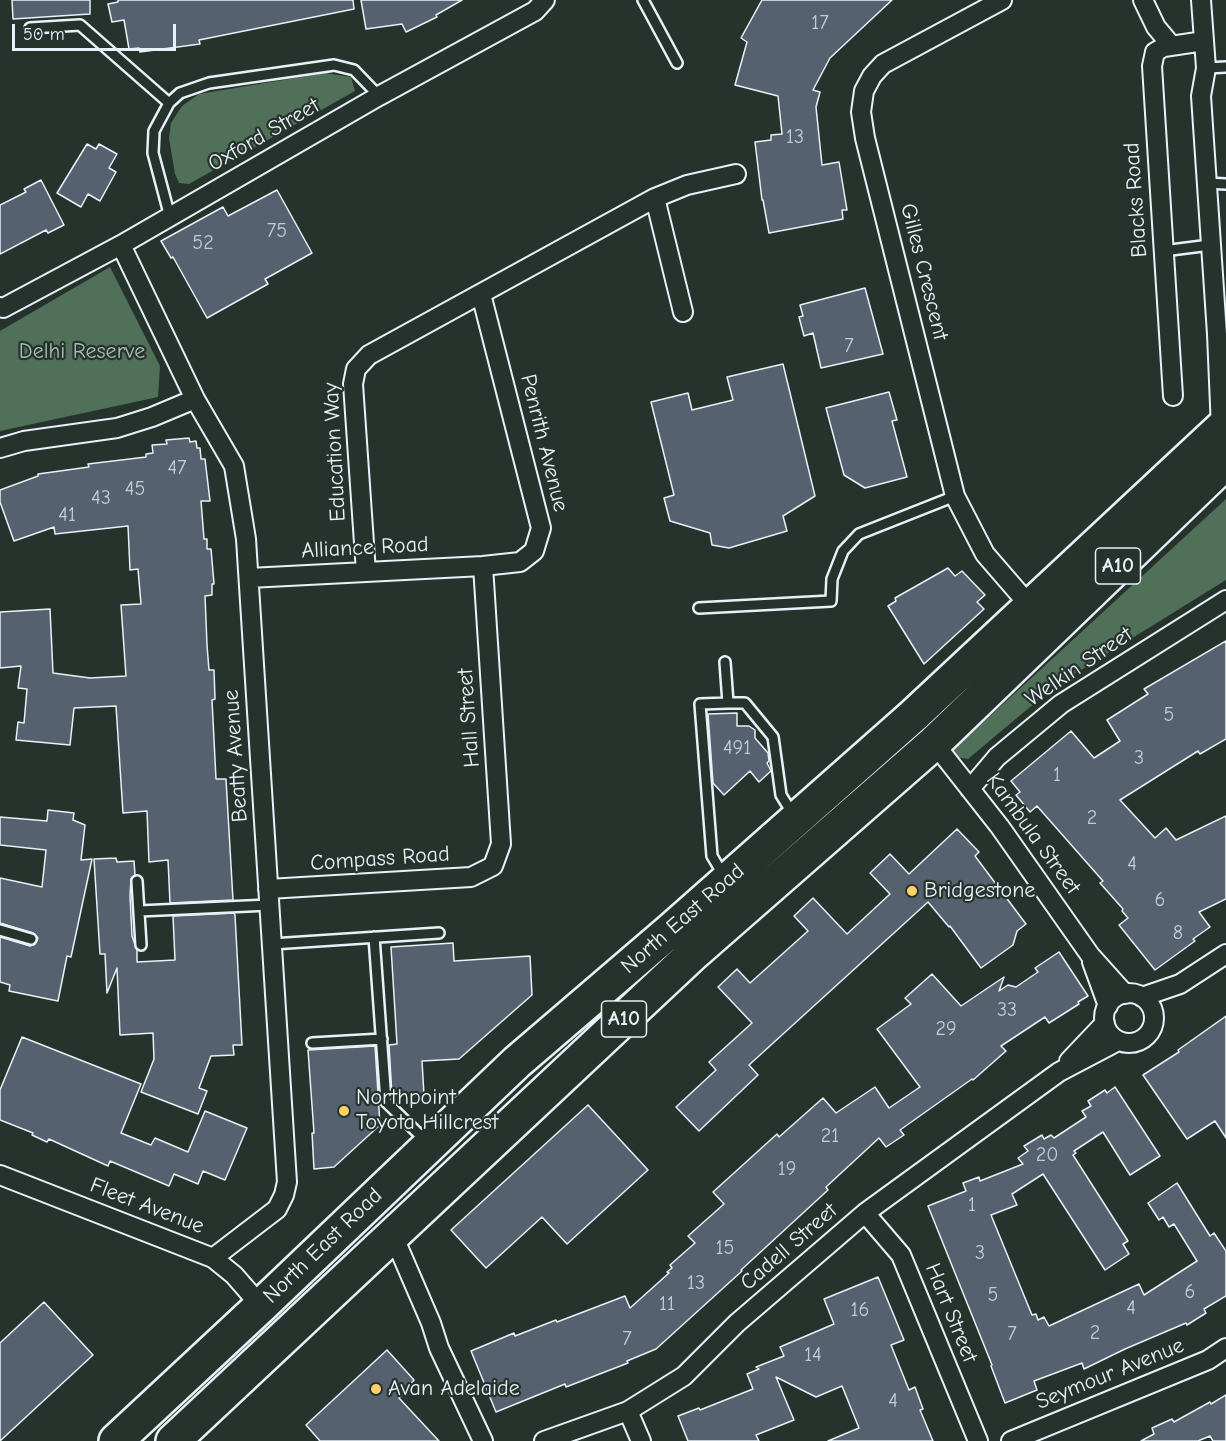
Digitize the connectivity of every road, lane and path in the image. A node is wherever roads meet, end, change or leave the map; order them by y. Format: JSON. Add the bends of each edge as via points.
{"nodes":[{"id":1,"x":545,"y":0,"type":"edge"},
{"id":2,"x":644,"y":0,"type":"edge"},
{"id":3,"x":1002,"y":0,"type":"edge"},
{"id":4,"x":1143,"y":0,"type":"edge"},
{"id":5,"x":1201,"y":0,"type":"edge"},
{"id":6,"x":30,"y":28,"type":"dead end"},
{"id":7,"x":1204,"y":41,"type":"junction"},
{"id":8,"x":1171,"y":45,"type":"junction"},
{"id":9,"x":677,"y":63,"type":"dead end"},
{"id":10,"x":1226,"y":67,"type":"edge"},
{"id":11,"x":1206,"y":68,"type":"junction"},
{"id":12,"x":379,"y":96,"type":"junction"},
{"id":13,"x":169,"y":103,"type":"junction"},
{"id":14,"x":736,"y":174,"type":"dead end"},
{"id":15,"x":1206,"y":183,"type":"junction"},
{"id":16,"x":1226,"y":184,"type":"edge"},
{"id":17,"x":655,"y":198,"type":"junction"},
{"id":18,"x":170,"y":217,"type":"junction"},
{"id":19,"x":121,"y":245,"type":"junction"},
{"id":20,"x":1210,"y":245,"type":"junction"},
{"id":21,"x":1163,"y":251,"type":"junction"},
{"id":22,"x":481,"y":294,"type":"junction"},
{"id":23,"x":1,"y":311,"type":"edge"},
{"id":24,"x":683,"y":312,"type":"dead end"},
{"id":25,"x":1173,"y":396,"type":"dead end"},
{"id":26,"x":195,"y":399,"type":"junction"},
{"id":27,"x":1223,"y":427,"type":"edge"},
{"id":28,"x":0,"y":448,"type":"edge"},
{"id":29,"x":1226,"y":462,"type":"edge"},
{"id":30,"x":955,"y":496,"type":"junction"},
{"id":31,"x":483,"y":566,"type":"junction"},
{"id":32,"x":366,"y":572,"type":"junction"},
{"id":33,"x":249,"y":578,"type":"junction"},
{"id":34,"x":1226,"y":600,"type":"edge"},
{"id":35,"x":1030,"y":606,"type":"junction"},
{"id":36,"x":699,"y":608,"type":"dead end"},
{"id":37,"x":725,"y":662,"type":"dead end"},
{"id":38,"x":728,"y":703,"type":"junction"},
{"id":39,"x":913,"y":716,"type":"junction"},
{"id":40,"x":934,"y":743,"type":"junction"},
{"id":41,"x":970,"y":789,"type":"junction"},
{"id":42,"x":796,"y":820,"type":"junction"},
{"id":43,"x":493,"y":866,"type":"joint"},
{"id":44,"x":137,"y":881,"type":"dead end"},
{"id":45,"x":727,"y":881,"type":"junction"},
{"id":46,"x":269,"y":897,"type":"junction"},
{"id":47,"x":139,"y":911,"type":"junction"},
{"id":48,"x":0,"y":930,"type":"edge"},
{"id":49,"x":439,"y":933,"type":"dead end"},
{"id":50,"x":374,"y":937,"type":"junction"},
{"id":51,"x":31,"y":939,"type":"dead end"},
{"id":52,"x":272,"y":944,"type":"junction"},
{"id":53,"x":141,"y":945,"type":"dead end"},
{"id":54,"x":1226,"y":954,"type":"edge"},
{"id":55,"x":1090,"y":955,"type":"junction"},
{"id":56,"x":1180,"y":984,"type":"junction"},
{"id":57,"x":1134,"y":996,"type":"junction"},
{"id":58,"x":1106,"y":1014,"type":"junction"},
{"id":59,"x":1154,"y":1017,"type":"junction"},
{"id":60,"x":382,"y":1039,"type":"junction"},
{"id":61,"x":1118,"y":1041,"type":"junction"},
{"id":62,"x":312,"y":1043,"type":"dead end"},
{"id":63,"x":1059,"y":1072,"type":"junction"},
{"id":64,"x":429,"y":1144,"type":"junction"},
{"id":65,"x":0,"y":1175,"type":"edge"},
{"id":66,"x":376,"y":1194,"type":"junction"},
{"id":67,"x":866,"y":1213,"type":"junction"},
{"id":68,"x":393,"y":1235,"type":"junction"},
{"id":69,"x":213,"y":1258,"type":"junction"},
{"id":70,"x":261,"y":1306,"type":"junction"},
{"id":71,"x":1226,"y":1348,"type":"edge"},
{"id":72,"x":628,"y":1411,"type":"junction"},
{"id":73,"x":116,"y":1441,"type":"edge"},
{"id":74,"x":173,"y":1441,"type":"edge"},
{"id":75,"x":483,"y":1441,"type":"edge"},
{"id":76,"x":544,"y":1441,"type":"edge"},
{"id":77,"x":641,"y":1441,"type":"edge"},
{"id":78,"x":978,"y":1441,"type":"edge"},
{"id":79,"x":1011,"y":1441,"type":"edge"}],
"edges":[{"from":1,"to":12,"type":"street","name":"Oxford Street","via":[[535,10]]},
{"from":2,"to":9,"type":"lane"},
{"from":3,"to":30,"type":"street","name":"Gilles Crescent","via":[[883,64],[864,91],[861,112]]},
{"from":4,"to":8,"type":"street","via":[[1156,27]]},
{"from":5,"to":7,"type":"street"},
{"from":6,"to":13,"type":"lane","via":[[80,25]]},
{"from":7,"to":8,"type":"street"},
{"from":7,"to":11,"type":"street"},
{"from":8,"to":21,"type":"street","name":"Blacks Road","via":[[1155,52],[1152,66]]},
{"from":10,"to":11,"type":"lane"},
{"from":11,"to":15,"type":"street","via":[[1201,96]]},
{"from":12,"to":13,"type":"lane","via":[[354,70],[334,65],[209,83],[180,93]]},
{"from":12,"to":18,"type":"street","name":"Oxford Street"},
{"from":13,"to":18,"type":"lane","via":[[154,131],[153,153]]},
{"from":14,"to":17,"type":"street","name":"Education Way","via":[[687,185]]},
{"from":15,"to":16,"type":"lane"},
{"from":15,"to":20,"type":"street"},
{"from":17,"to":22,"type":"street","name":"Education Way"},
{"from":17,"to":24,"type":"street"},
{"from":18,"to":19,"type":"street","name":"Oxford Street"},
{"from":19,"to":23,"type":"street","name":"Oxford Street"},
{"from":19,"to":26,"type":"street","name":"Beatty Avenue"},
{"from":20,"to":21,"type":"lane"},
{"from":20,"to":27,"type":"street"},
{"from":21,"to":25,"type":"street","name":"Blacks Road"},
{"from":22,"to":31,"type":"street","name":"Penrith Avenue","via":[[541,528],[534,551],[520,562]]},
{"from":22,"to":32,"type":"street","name":"Education Way","via":[[369,355],[356,369],[353,384]]},
{"from":26,"to":28,"type":"street","via":[[117,428]]},
{"from":26,"to":33,"type":"street","name":"Beatty Avenue","via":[[234,466]]},
{"from":27,"to":35,"type":"highway","name":"North East Road","number":"A10"},
{"from":29,"to":40,"type":"highway","name":"North East Road","number":"A10"},
{"from":30,"to":35,"type":"street","name":"Gilles Crescent","via":[[985,554]]},
{"from":30,"to":36,"type":"lane","via":[[859,534],[843,551],[832,579],[831,601]]},
{"from":31,"to":32,"type":"street","name":"Alliance Road"},
{"from":31,"to":43,"type":"street","name":"Hall Street","via":[[501,844]]},
{"from":32,"to":33,"type":"street","name":"Alliance Road"},
{"from":33,"to":46,"type":"street","name":"Beatty Avenue"},
{"from":34,"to":41,"type":"street","name":"Welkin Street","via":[[1061,704],[998,757]]},
{"from":35,"to":39,"type":"highway","name":"North East Road","number":"A10"},
{"from":37,"to":38,"type":"lane"},
{"from":38,"to":42,"type":"lane","via":[[746,703],[773,737],[781,795]]},
{"from":38,"to":45,"type":"lane","via":[[700,704],[712,856]]},
{"from":39,"to":40,"type":"highway"},
{"from":39,"to":42,"type":"highway","name":"North East Road","number":"A10"},
{"from":40,"to":41,"type":"street","name":"Kambula Street"},
{"from":40,"to":68,"type":"highway","name":"North East Road","number":"A10","via":[[694,953]]},
{"from":41,"to":55,"type":"street","name":"Kambula Street"},
{"from":42,"to":45,"type":"highway","name":"North East Road","number":"A10"},
{"from":43,"to":46,"type":"street","name":"Compass Road","via":[[471,877]]},
{"from":44,"to":47,"type":"lane"},
{"from":45,"to":64,"type":"highway","name":"North East Road","number":"A10","via":[[517,1062]]},
{"from":46,"to":47,"type":"lane"},
{"from":46,"to":52,"type":"street","name":"Beatty Avenue"},
{"from":47,"to":53,"type":"lane"},
{"from":48,"to":51,"type":"lane"},
{"from":49,"to":50,"type":"lane"},
{"from":50,"to":52,"type":"lane"},
{"from":50,"to":60,"type":"lane"},
{"from":52,"to":69,"type":"street","name":"Beatty Avenue","via":[[287,1182],[278,1209]]},
{"from":54,"to":56,"type":"street"},
{"from":55,"to":57,"type":"street","name":"Kambula Street"},
{"from":55,"to":58,"type":"street","name":"Kambula Street"},
{"from":56,"to":57,"type":"street"},
{"from":56,"to":59,"type":"street"},
{"from":57,"to":58,"type":"street","via":[[1113,999]]},
{"from":57,"to":59,"type":"street","via":[[1149,1003]]},
{"from":58,"to":61,"type":"street","via":[[1111,1036]]},
{"from":58,"to":63,"type":"street","name":"Cadell Street"},
{"from":59,"to":61,"type":"street","via":[[1149,1034],[1143,1039],[1135,1043]]},
{"from":60,"to":62,"type":"lane"},
{"from":60,"to":64,"type":"lane","via":[[386,1102]]},
{"from":61,"to":63,"type":"street","name":"Cadell Street"},
{"from":63,"to":67,"type":"street","name":"Cadell Street"},
{"from":64,"to":66,"type":"highway","name":"North East Road","number":"A10"},
{"from":65,"to":69,"type":"street","name":"Fleet Avenue"},
{"from":66,"to":68,"type":"highway"},
{"from":66,"to":70,"type":"highway","name":"North East Road","number":"A10"},
{"from":67,"to":72,"type":"street","name":"Cadell Street","via":[[737,1323],[684,1376]]},
{"from":67,"to":78,"type":"street","name":"Hart Street","via":[[901,1255]]},
{"from":68,"to":74,"type":"highway","name":"North East Road","number":"A10"},
{"from":68,"to":75,"type":"street"},
{"from":69,"to":70,"type":"street","name":"Fleet Avenue"},
{"from":70,"to":73,"type":"highway","name":"North East Road","number":"A10"},
{"from":71,"to":79,"type":"street","name":"Seymour Avenue","via":[[1208,1360]]},
{"from":72,"to":76,"type":"street","name":"Cadell Street"},
{"from":72,"to":77,"type":"street"}]}
